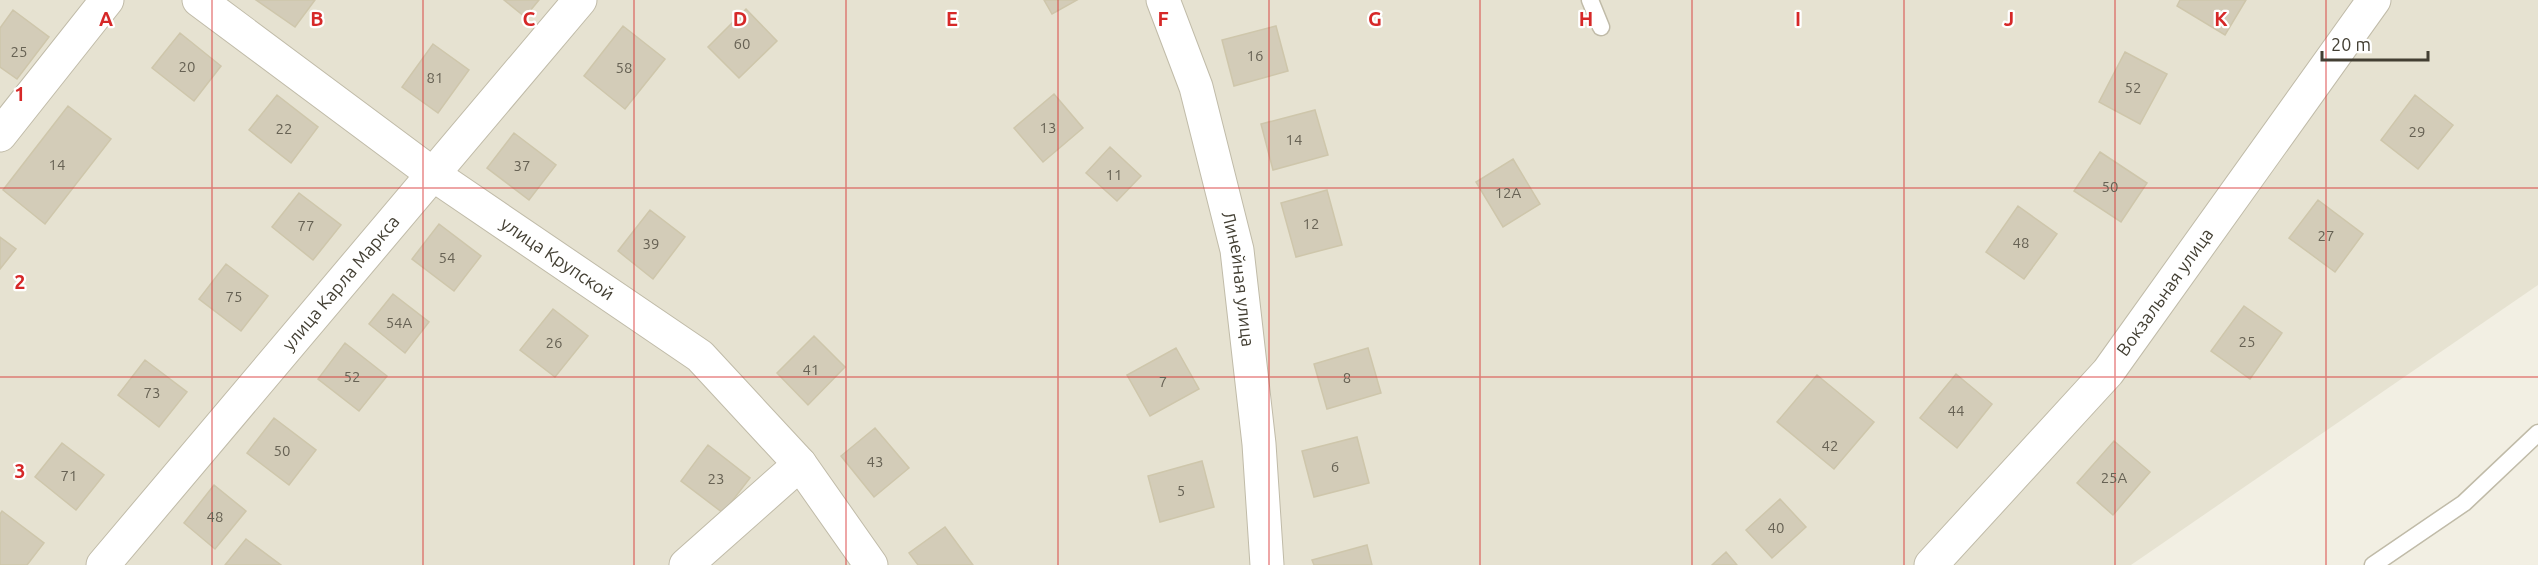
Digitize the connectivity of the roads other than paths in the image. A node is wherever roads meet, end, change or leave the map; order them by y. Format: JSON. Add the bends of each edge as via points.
{"nodes":[{"id":1,"x":107,"y":0,"type":"edge"},
{"id":2,"x":199,"y":0,"type":"edge"},
{"id":3,"x":580,"y":0,"type":"edge"},
{"id":4,"x":1163,"y":0,"type":"edge"},
{"id":5,"x":1590,"y":0,"type":"edge"},
{"id":6,"x":2374,"y":0,"type":"edge"},
{"id":7,"x":1601,"y":27,"type":"dead end"},
{"id":8,"x":0,"y":135,"type":"edge"},
{"id":9,"x":434,"y":175,"type":"junction"},
{"id":10,"x":2538,"y":433,"type":"edge"},
{"id":11,"x":800,"y":464,"type":"junction"},
{"id":12,"x":103,"y":565,"type":"edge"},
{"id":13,"x":686,"y":565,"type":"edge"},
{"id":14,"x":871,"y":565,"type":"edge"},
{"id":15,"x":1267,"y":565,"type":"edge"},
{"id":16,"x":1931,"y":565,"type":"edge"},
{"id":17,"x":2373,"y":565,"type":"edge"}],
"edges":[{"from":1,"to":8,"type":"street"},
{"from":2,"to":9,"type":"street","name":"улица Крупской"},
{"from":3,"to":9,"type":"street","name":"улица Карла Маркса"},
{"from":4,"to":15,"type":"street","name":"Линейная улица","via":[[1196,87],[1237,250],[1259,444]]},
{"from":5,"to":7,"type":"lane"},
{"from":6,"to":16,"type":"street","name":"Вокзальная улица","via":[[2108,372]]},
{"from":9,"to":11,"type":"street","name":"улица Крупской","via":[[700,356]]},
{"from":9,"to":12,"type":"street","name":"улица Карла Маркса"},
{"from":10,"to":17,"type":"lane","via":[[2464,502]]},
{"from":11,"to":13,"type":"street"},
{"from":11,"to":14,"type":"street","name":"улица Крупской"}]}
